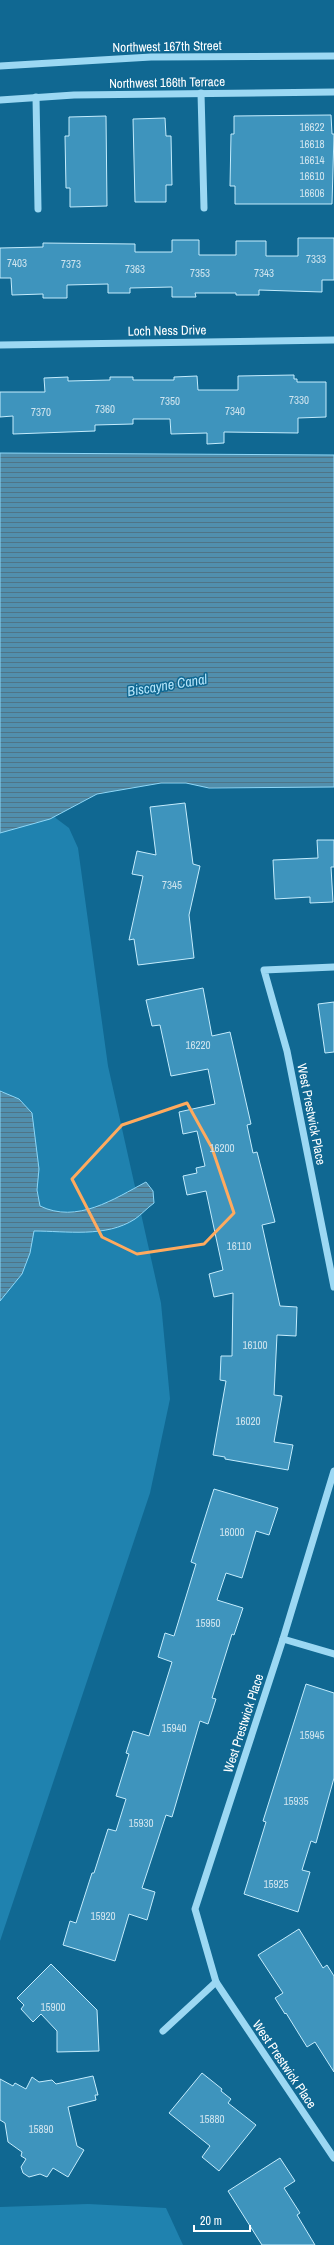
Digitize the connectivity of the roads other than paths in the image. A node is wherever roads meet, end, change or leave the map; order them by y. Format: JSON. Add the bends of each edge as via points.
{"nodes":[{"id":1,"x":334,"y":56,"type":"edge"},
{"id":2,"x":0,"y":66,"type":"edge"},
{"id":3,"x":334,"y":92,"type":"edge"},
{"id":4,"x":201,"y":93,"type":"junction"},
{"id":5,"x":36,"y":97,"type":"junction"},
{"id":6,"x":0,"y":100,"type":"edge"},
{"id":7,"x":204,"y":208,"type":"dead end"},
{"id":8,"x":38,"y":209,"type":"dead end"},
{"id":9,"x":334,"y":340,"type":"edge"},
{"id":10,"x":0,"y":345,"type":"edge"},
{"id":11,"x":334,"y":967,"type":"edge"},
{"id":12,"x":334,"y":1287,"type":"edge"},
{"id":13,"x":334,"y":1471,"type":"edge"},
{"id":14,"x":283,"y":1639,"type":"junction"},
{"id":15,"x":334,"y":1654,"type":"edge"},
{"id":16,"x":216,"y":1982,"type":"junction"},
{"id":17,"x":163,"y":2031,"type":"dead end"},
{"id":18,"x":334,"y":2158,"type":"edge"}],
"edges":[{"from":1,"to":2,"type":"street","name":"Northwest 167th Street","via":[[151,57]]},
{"from":3,"to":4,"type":"street","name":"Northwest 166th Terrace"},
{"from":4,"to":5,"type":"street","name":"Northwest 166th Terrace"},
{"from":4,"to":7,"type":"street"},
{"from":5,"to":6,"type":"street","name":"Northwest 166th Terrace"},
{"from":5,"to":8,"type":"street"},
{"from":9,"to":10,"type":"street","name":"Loch Ness Drive"},
{"from":11,"to":12,"type":"street","name":"West Prestwick Place","via":[[264,970],[287,1051]]},
{"from":13,"to":14,"type":"street","name":"West Prestwick Place"},
{"from":14,"to":15,"type":"street"},
{"from":14,"to":16,"type":"street","name":"West Prestwick Place","via":[[195,1908]]},
{"from":16,"to":17,"type":"street"},
{"from":16,"to":18,"type":"street","name":"West Prestwick Place"}]}
